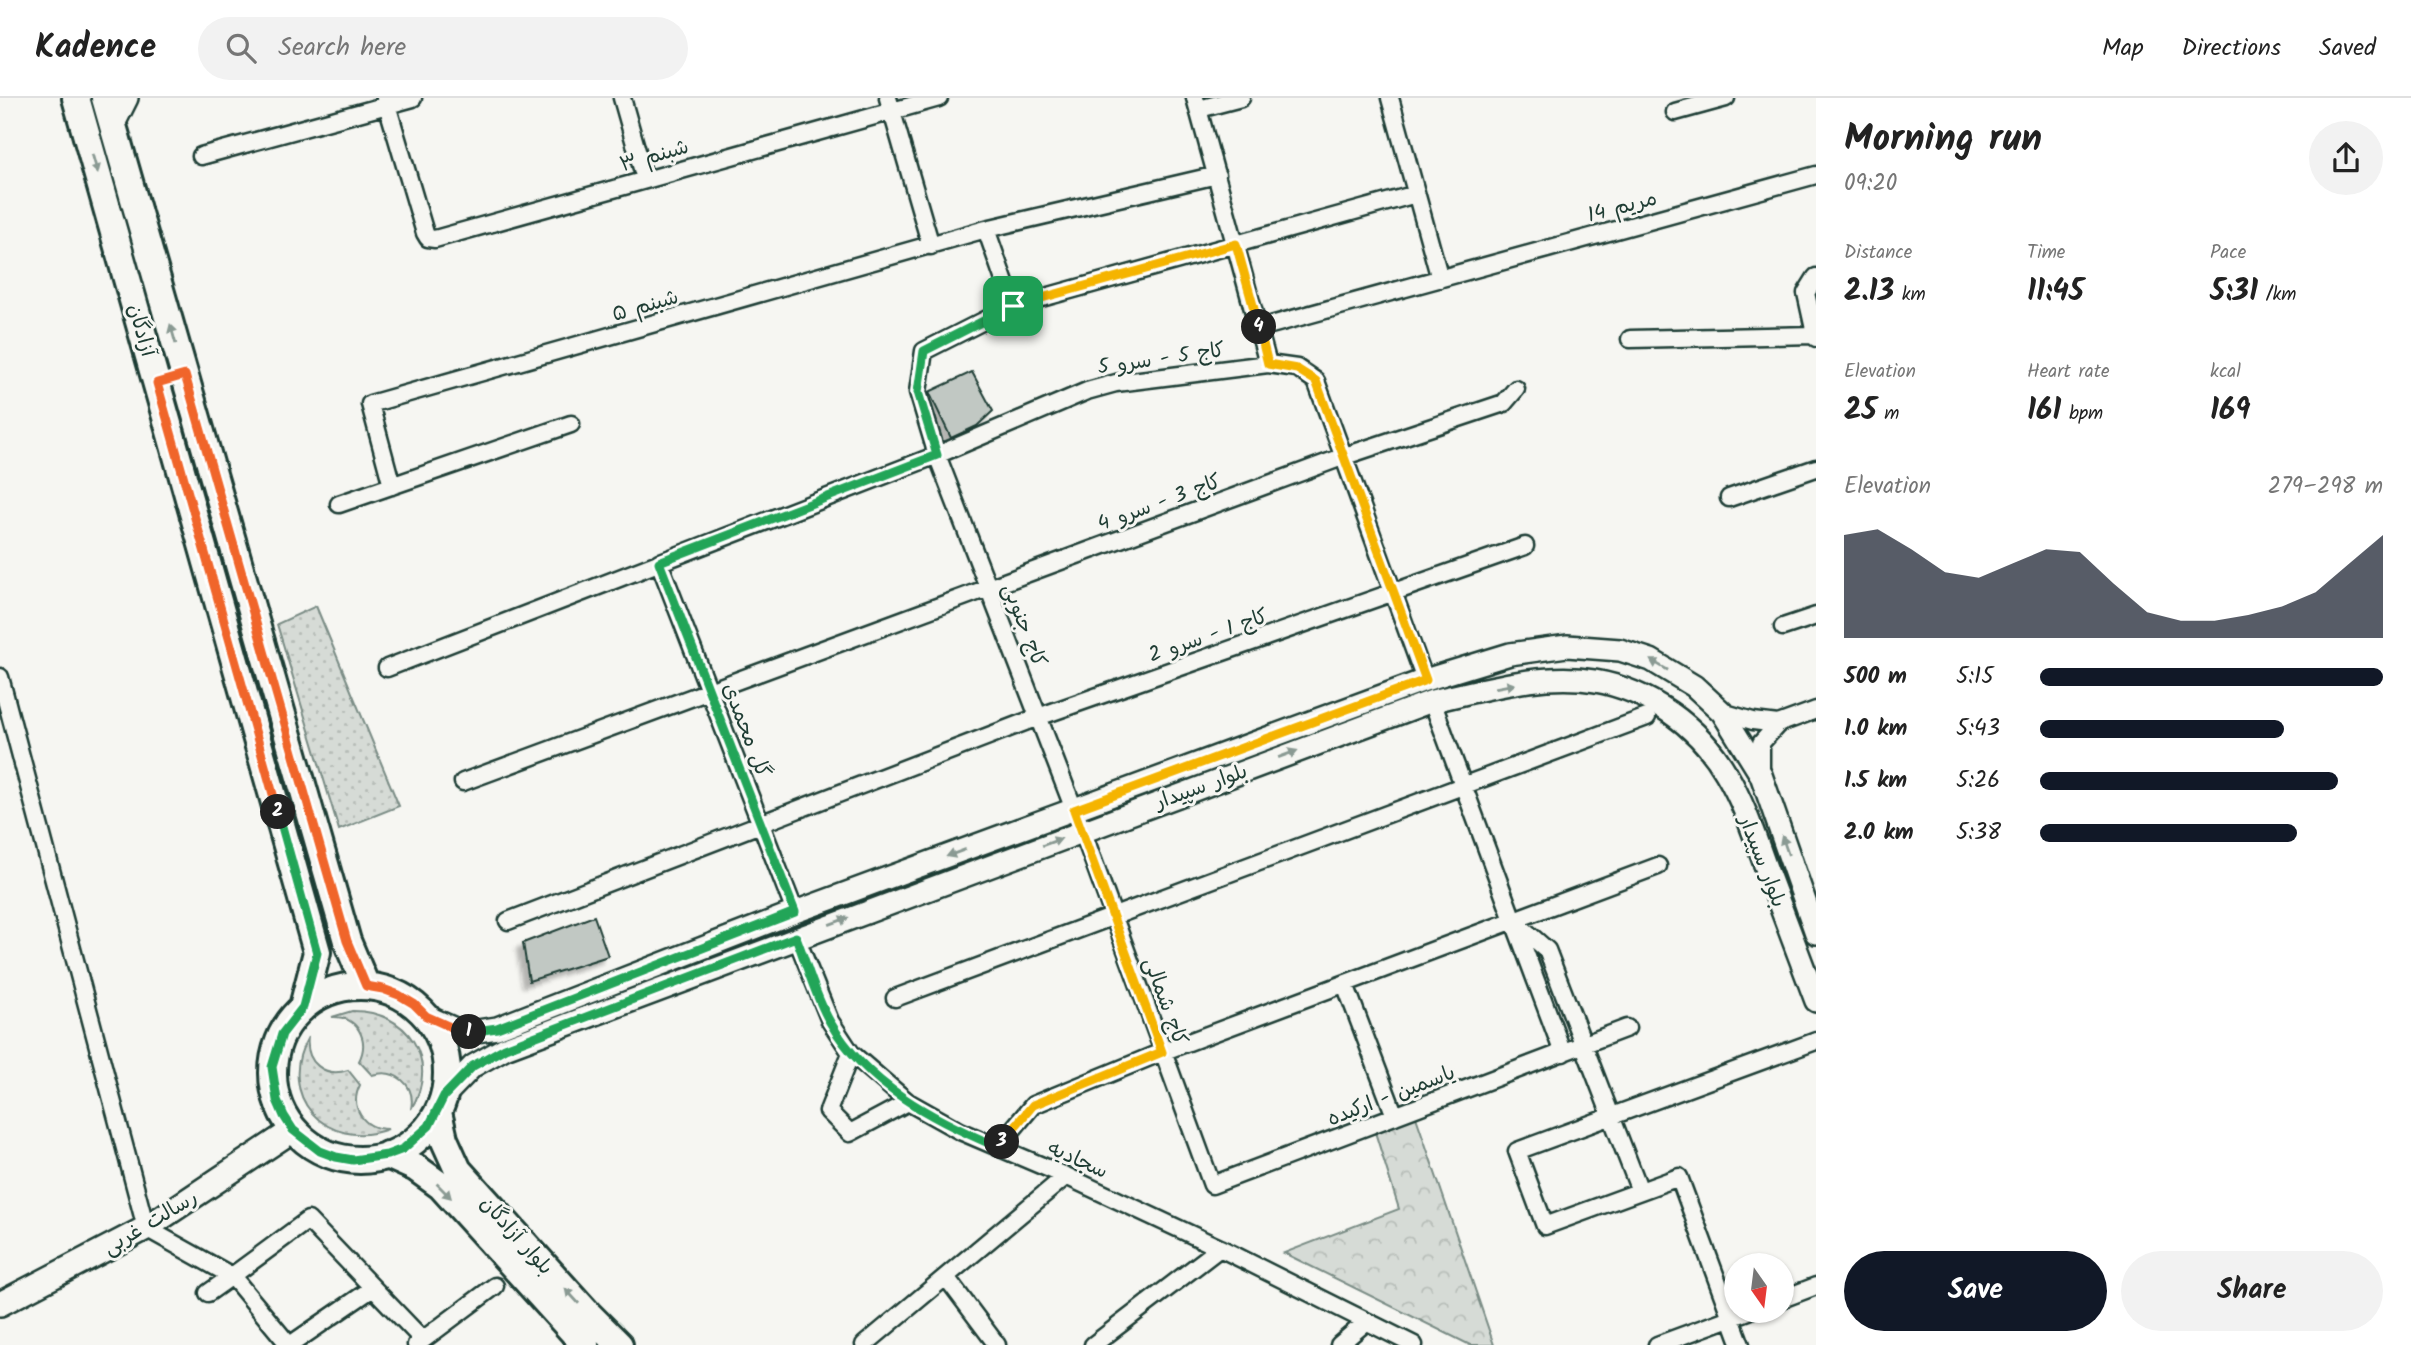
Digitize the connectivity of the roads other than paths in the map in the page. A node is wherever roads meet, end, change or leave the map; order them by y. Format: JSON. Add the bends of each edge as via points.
{"nodes":[{"id":1,"x":76,"y":98,"type":"edge"},
{"id":2,"x":104,"y":98,"type":"edge"},
{"id":3,"x":127,"y":98,"type":"edge"},
{"id":4,"x":413,"y":98,"type":"edge"},
{"id":5,"x":622,"y":98,"type":"edge"},
{"id":6,"x":939,"y":98,"type":"edge"},
{"id":7,"x":1241,"y":98,"type":"edge"},
{"id":8,"x":1390,"y":98,"type":"edge"},
{"id":9,"x":1727,"y":98,"type":"edge"},
{"id":10,"x":386,"y":102,"type":"edge"},
{"id":11,"x":1197,"y":104,"type":"edge"},
{"id":12,"x":890,"y":105,"type":"edge"},
{"id":13,"x":1675,"y":112,"type":"dead end"},
{"id":14,"x":113,"y":126,"type":"junction"},
{"id":15,"x":201,"y":156,"type":"dead end"},
{"id":16,"x":1217,"y":175,"type":"junction"},
{"id":17,"x":1816,"y":175,"type":"edge"},
{"id":18,"x":645,"y":179,"type":"junction"},
{"id":19,"x":1416,"y":194,"type":"junction"},
{"id":20,"x":986,"y":229,"type":"junction"},
{"id":21,"x":1236,"y":244,"type":"junction"},
{"id":22,"x":931,"y":246,"type":"junction"},
{"id":23,"x":1816,"y":277,"type":"edge"},
{"id":24,"x":1440,"y":279,"type":"junction"},
{"id":25,"x":1013,"y":306,"type":"junction"},
{"id":26,"x":1260,"y":328,"type":"junction"},
{"id":27,"x":1816,"y":337,"type":"edge"},
{"id":28,"x":1630,"y":340,"type":"dead end"},
{"id":29,"x":1268,"y":364,"type":"junction"},
{"id":30,"x":185,"y":375,"type":"junction"},
{"id":31,"x":157,"y":383,"type":"junction"},
{"id":32,"x":1516,"y":388,"type":"dead end"},
{"id":33,"x":571,"y":424,"type":"dead end"},
{"id":34,"x":937,"y":455,"type":"junction"},
{"id":35,"x":1345,"y":456,"type":"junction"},
{"id":36,"x":1816,"y":468,"type":"edge"},
{"id":37,"x":392,"y":486,"type":"junction"},
{"id":38,"x":1729,"y":498,"type":"dead end"},
{"id":39,"x":339,"y":504,"type":"dead end"},
{"id":40,"x":1525,"y":546,"type":"dead end"},
{"id":41,"x":659,"y":562,"type":"junction"},
{"id":42,"x":988,"y":588,"type":"junction"},
{"id":43,"x":1393,"y":593,"type":"junction"},
{"id":44,"x":1816,"y":616,"type":"edge"},
{"id":45,"x":1783,"y":627,"type":"dead end"},
{"id":46,"x":387,"y":668,"type":"dead end"},
{"id":47,"x":0,"y":677,"type":"edge"},
{"id":48,"x":1426,"y":680,"type":"junction"},
{"id":49,"x":709,"y":691,"type":"junction"},
{"id":50,"x":1432,"y":701,"type":"junction"},
{"id":51,"x":1816,"y":710,"type":"edge"},
{"id":52,"x":1722,"y":712,"type":"junction"},
{"id":53,"x":1647,"y":717,"type":"dead end"},
{"id":54,"x":1038,"y":718,"type":"junction"},
{"id":55,"x":1778,"y":724,"type":"junction"},
{"id":56,"x":1761,"y":775,"type":"junction"},
{"id":57,"x":463,"y":782,"type":"dead end"},
{"id":58,"x":1463,"y":785,"type":"junction"},
{"id":59,"x":1074,"y":810,"type":"junction"},
{"id":60,"x":761,"y":824,"type":"junction"},
{"id":61,"x":1082,"y":830,"type":"junction"},
{"id":62,"x":1658,"y":866,"type":"dead end"},
{"id":63,"x":795,"y":912,"type":"junction"},
{"id":64,"x":1114,"y":917,"type":"junction"},
{"id":65,"x":1513,"y":920,"type":"junction"},
{"id":66,"x":508,"y":922,"type":"dead end"},
{"id":67,"x":1816,"y":933,"type":"edge"},
{"id":68,"x":796,"y":937,"type":"junction"},
{"id":69,"x":1345,"y":984,"type":"junction"},
{"id":70,"x":366,"y":986,"type":"junction"},
{"id":71,"x":895,"y":998,"type":"dead end"},
{"id":72,"x":1816,"y":1001,"type":"edge"},
{"id":73,"x":303,"y":1007,"type":"junction"},
{"id":74,"x":426,"y":1016,"type":"junction"},
{"id":75,"x":1627,"y":1028,"type":"dead end"},
{"id":76,"x":1816,"y":1041,"type":"edge"},
{"id":77,"x":1585,"y":1045,"type":"junction"},
{"id":78,"x":1162,"y":1052,"type":"junction"},
{"id":79,"x":851,"y":1053,"type":"junction"},
{"id":80,"x":1563,"y":1053,"type":"junction"},
{"id":81,"x":908,"y":1102,"type":"junction"},
{"id":82,"x":441,"y":1104,"type":"junction"},
{"id":83,"x":1395,"y":1116,"type":"junction"},
{"id":84,"x":1611,"y":1116,"type":"junction"},
{"id":85,"x":293,"y":1130,"type":"junction"},
{"id":86,"x":998,"y":1147,"type":"junction"},
{"id":87,"x":387,"y":1155,"type":"junction"},
{"id":88,"x":1066,"y":1176,"type":"junction"},
{"id":89,"x":1212,"y":1185,"type":"joint"},
{"id":90,"x":1640,"y":1191,"type":"junction"},
{"id":91,"x":146,"y":1228,"type":"junction"},
{"id":92,"x":1220,"y":1248,"type":"junction"},
{"id":93,"x":232,"y":1276,"type":"junction"},
{"id":94,"x":946,"y":1277,"type":"junction"},
{"id":95,"x":495,"y":1286,"type":"dead end"},
{"id":96,"x":1816,"y":1286,"type":"edge"},
{"id":97,"x":373,"y":1288,"type":"junction"},
{"id":98,"x":208,"y":1293,"type":"dead end"},
{"id":99,"x":1794,"y":1294,"type":"edge"},
{"id":100,"x":1724,"y":1299,"type":"edge"},
{"id":101,"x":0,"y":1304,"type":"edge"},
{"id":102,"x":1724,"y":1321,"type":"edge"},
{"id":103,"x":1366,"y":1322,"type":"junction"},
{"id":104,"x":1733,"y":1323,"type":"edge"},
{"id":105,"x":419,"y":1343,"type":"edge"},
{"id":106,"x":578,"y":1343,"type":"edge"},
{"id":107,"x":289,"y":1345,"type":"edge"},
{"id":108,"x":620,"y":1345,"type":"edge"},
{"id":109,"x":864,"y":1345,"type":"edge"},
{"id":110,"x":997,"y":1345,"type":"edge"},
{"id":111,"x":1093,"y":1345,"type":"edge"},
{"id":112,"x":1339,"y":1345,"type":"edge"},
{"id":113,"x":1414,"y":1345,"type":"edge"},
{"id":114,"x":1657,"y":1345,"type":"edge"},
{"id":115,"x":1741,"y":1345,"type":"edge"}],
"edges":[{"from":1,"to":31,"type":"main road","name":"آزادگان","one_way":true},
{"from":2,"to":14,"type":"main road","name":"آزادگان"},
{"from":3,"to":14,"type":"street"},
{"from":4,"to":10,"type":"street"},
{"from":5,"to":18,"type":"street"},
{"from":6,"to":12,"type":"street","name":"شبنم ۳"},
{"from":7,"to":11,"type":"street"},
{"from":8,"to":19,"type":"street"},
{"from":9,"to":13,"type":"street"},
{"from":10,"to":15,"type":"street"},
{"from":10,"to":18,"type":"street","name":"شبنم ۳","via":[[428,238]]},
{"from":11,"to":16,"type":"street"},
{"from":12,"to":18,"type":"street","name":"شبنم ۳"},
{"from":12,"to":22,"type":"street"},
{"from":30,"to":14,"type":"main road","name":"آزادگان","one_way":true},
{"from":16,"to":20,"type":"street","name":"شبنم ۵"},
{"from":16,"to":21,"type":"street"},
{"from":17,"to":24,"type":"street","name":"مریم 14"},
{"from":19,"to":21,"type":"street"},
{"from":19,"to":24,"type":"street"},
{"from":20,"to":22,"type":"street","name":"شبنم ۵"},
{"from":20,"to":25,"type":"street"},
{"from":21,"to":25,"type":"street"},
{"from":21,"to":26,"type":"street"},
{"from":22,"to":37,"type":"street","name":"شبنم ۵","via":[[370,404]]},
{"from":23,"to":27,"type":"street","via":[[1805,293]]},
{"from":24,"to":26,"type":"street","name":"مریم 14"},
{"from":25,"to":34,"type":"street","name":"کاج جنوبی","via":[[924,351],[918,392]]},
{"from":26,"to":29,"type":"street"},
{"from":27,"to":28,"type":"street"},
{"from":29,"to":34,"type":"street","name":"کاج 5 - سرو 5","via":[[1116,383]]},
{"from":29,"to":35,"type":"street","name":"کاج 5 - سرو 5","via":[[1297,369],[1316,381]]},
{"from":30,"to":31,"type":"main road"},
{"from":30,"to":70,"type":"main road","name":"آزادگان","via":[[347,941]]},
{"from":31,"to":73,"type":"main road","name":"آزادگان","via":[[317,953]]},
{"from":32,"to":35,"type":"street","name":"کاج 3 - سرو 4","via":[[1504,403]]},
{"from":33,"to":37,"type":"street"},
{"from":34,"to":41,"type":"street","name":"کاج 5 - سرو 5"},
{"from":34,"to":42,"type":"street","name":"کاج جنوبی"},
{"from":35,"to":42,"type":"street","name":"کاج 3 - سرو 4"},
{"from":35,"to":43,"type":"street"},
{"from":36,"to":38,"type":"street"},
{"from":37,"to":39,"type":"street"},
{"from":40,"to":43,"type":"street","name":"کاج 1 - سرو 2"},
{"from":41,"to":46,"type":"street","name":"کاج 5 - سرو 5"},
{"from":41,"to":49,"type":"street","name":"گل محمدی"},
{"from":42,"to":49,"type":"street","name":"کاج 3 - سرو 4"},
{"from":42,"to":54,"type":"street","name":"کاج جنوبی"},
{"from":43,"to":48,"type":"street"},
{"from":43,"to":54,"type":"street","name":"کاج 1 - سرو 2"},
{"from":44,"to":45,"type":"street"},
{"from":47,"to":91,"type":"street"},
{"from":52,"to":48,"type":"street","name":"بلوار سپیدار","one_way":true,"via":[[1694,686],[1651,660],[1620,650],[1540,648]]},
{"from":48,"to":59,"type":"street","name":"بلوار سپیدار"},
{"from":49,"to":57,"type":"street","name":"کاج 3 - سرو 4"},
{"from":49,"to":60,"type":"street","name":"گل محمدی"},
{"from":50,"to":58,"type":"street"},
{"from":61,"to":50,"type":"street","name":"بلوار سپیدار","one_way":true},
{"from":50,"to":72,"type":"street","name":"بلوار سپیدار","one_way":true,"via":[[1554,679],[1594,681],[1631,691],[1668,711],[1696,735],[1725,771],[1744,808]]},
{"from":51,"to":55,"type":"street"},
{"from":52,"to":55,"type":"street"},
{"from":52,"to":56,"type":"street","name":"بلوار سپیدار"},
{"from":53,"to":58,"type":"street"},
{"from":54,"to":59,"type":"street","name":"کاج جنوبی"},
{"from":54,"to":60,"type":"street","name":"کاج 1 - سرو 2"},
{"from":55,"to":56,"type":"street","via":[[1761,743]]},
{"from":67,"to":56,"type":"street","name":"بلوار سپیدار","one_way":true},
{"from":58,"to":64,"type":"street"},
{"from":58,"to":65,"type":"street"},
{"from":59,"to":61,"type":"street","name":"کاج جنوبی"},
{"from":59,"to":63,"type":"street","name":"بلوار سپیدار","one_way":true},
{"from":60,"to":63,"type":"street","name":"گل محمدی"},
{"from":60,"to":66,"type":"street","name":"کاج 1 - سرو 2"},
{"from":61,"to":64,"type":"street","name":"کاج شمالی"},
{"from":68,"to":61,"type":"street","name":"بلوار سپیدار","one_way":true},
{"from":62,"to":65,"type":"street"},
{"from":63,"to":74,"type":"street","name":"بلوار سپیدار","via":[[497,1028],[464,1033]]},
{"from":64,"to":71,"type":"street"},
{"from":64,"to":78,"type":"street","name":"کاج شمالی"},
{"from":65,"to":69,"type":"street"},
{"from":65,"to":77,"type":"street","via":[[1547,950]]},
{"from":65,"to":80,"type":"street"},
{"from":68,"to":79,"type":"street","name":"سجادیه","via":[[830,1021]]},
{"from":68,"to":82,"type":"street","name":"بلوار سپیدار","via":[[505,1048],[473,1066]]},
{"from":69,"to":78,"type":"street"},
{"from":69,"to":83,"type":"street"},
{"from":70,"to":73,"type":"main road","via":[[332,990]]},
{"from":70,"to":74,"type":"main road","via":[[399,995]]},
{"from":73,"to":85,"type":"main road","via":[[282,1034],[272,1067],[277,1100]]},
{"from":74,"to":82,"type":"main road","via":[[443,1045],[447,1079]]},
{"from":75,"to":77,"type":"street","name":"یاسمین - ارکیده"},
{"from":76,"to":84,"type":"street"},
{"from":77,"to":80,"type":"street","name":"یاسمین - ارکیده"},
{"from":77,"to":84,"type":"street"},
{"from":78,"to":86,"type":"street","via":[[1033,1105]]},
{"from":78,"to":89,"type":"street","name":"کاج شمالی"},
{"from":79,"to":81,"type":"street","name":"سجادیه"},
{"from":79,"to":81,"type":"street","via":[[828,1111],[850,1133]]},
{"from":80,"to":83,"type":"street","name":"یاسمین - ارکیده"},
{"from":81,"to":86,"type":"street","name":"سجادیه"},
{"from":82,"to":87,"type":"main road","via":[[416,1139]]},
{"from":108,"to":82,"type":"main road","name":"بلوار آزادگان","one_way":true,"via":[[458,1170],[444,1139]]},
{"from":83,"to":89,"type":"street","name":"یاسمین - ارکیده"},
{"from":84,"to":90,"type":"street"},
{"from":84,"to":90,"type":"street","via":[[1517,1151],[1545,1226]]},
{"from":85,"to":87,"type":"main road","via":[[336,1157],[353,1160]]},
{"from":85,"to":91,"type":"main road","name":"رسالت غربی"},
{"from":86,"to":88,"type":"street","name":"سجادیه"},
{"from":87,"to":106,"type":"main road","one_way":true,"via":[[440,1186]]},
{"from":88,"to":92,"type":"street","name":"سجادیه"},
{"from":88,"to":94,"type":"street"},
{"from":90,"to":100,"type":"street","via":[[1679,1177]]},
{"from":91,"to":93,"type":"street"},
{"from":91,"to":101,"type":"main road","name":"رسالت غربی"},
{"from":92,"to":103,"type":"street","name":"سجادیه"},
{"from":92,"to":111,"type":"street"},
{"from":93,"to":97,"type":"street","via":[[308,1220]]},
{"from":93,"to":98,"type":"street"},
{"from":93,"to":107,"type":"street"},
{"from":94,"to":109,"type":"street"},
{"from":94,"to":110,"type":"street"},
{"from":95,"to":105,"type":"street"},
{"from":96,"to":99,"type":"street"},
{"from":97,"to":105,"type":"street"},
{"from":97,"to":107,"type":"street"},
{"from":102,"to":114,"type":"street"},
{"from":103,"to":112,"type":"street"},
{"from":103,"to":113,"type":"street","name":"سجادیه"},
{"from":104,"to":115,"type":"street"}]}
